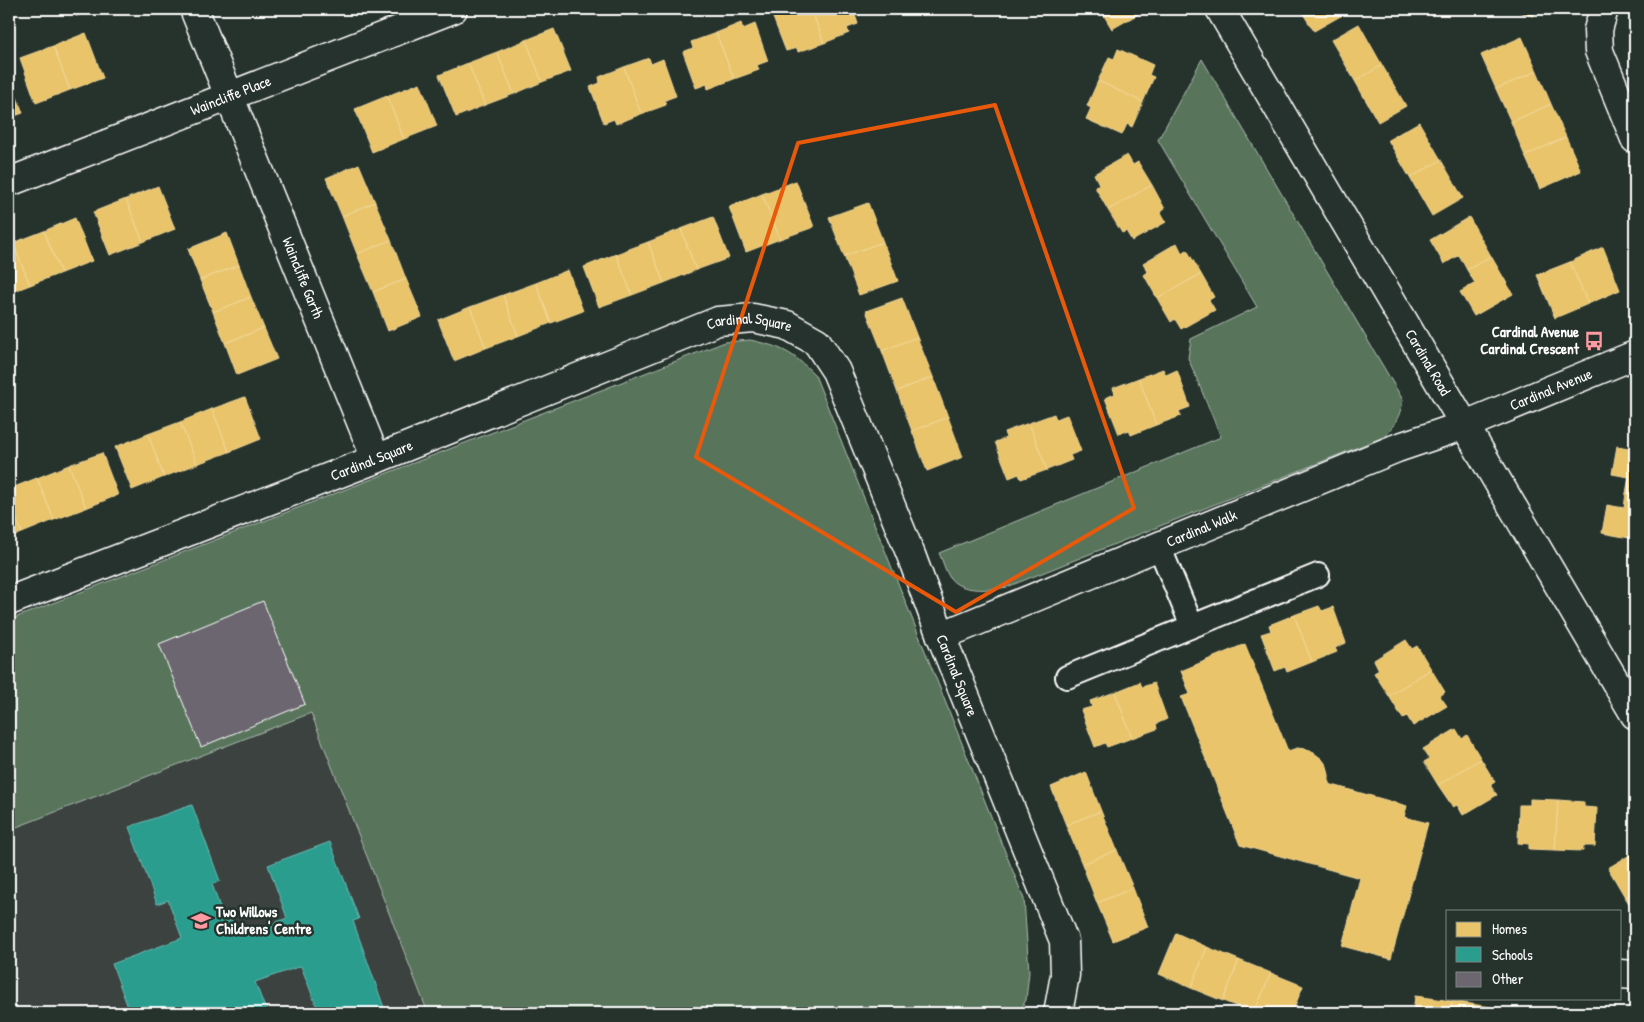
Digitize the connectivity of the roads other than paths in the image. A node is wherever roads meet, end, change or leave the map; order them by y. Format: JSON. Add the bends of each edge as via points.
{"nodes":[{"id":1,"x":194,"y":9,"type":"edge"},
{"id":2,"x":452,"y":9,"type":"edge"},
{"id":3,"x":1220,"y":9,"type":"edge"},
{"id":4,"x":1604,"y":9,"type":"edge"},
{"id":5,"x":229,"y":97,"type":"junction"},
{"id":6,"x":1635,"y":138,"type":"edge"},
{"id":7,"x":9,"y":182,"type":"edge"},
{"id":8,"x":1635,"y":355,"type":"edge"},
{"id":9,"x":1465,"y":425,"type":"junction"},
{"id":10,"x":376,"y":459,"type":"junction"},
{"id":11,"x":1159,"y":546,"type":"junction"},
{"id":12,"x":1318,"y":574,"type":"dead end"},
{"id":13,"x":9,"y":601,"type":"edge"},
{"id":14,"x":1192,"y":626,"type":"junction"},
{"id":15,"x":941,"y":636,"type":"junction"},
{"id":16,"x":1067,"y":677,"type":"dead end"},
{"id":17,"x":1635,"y":715,"type":"edge"},
{"id":18,"x":1622,"y":974,"type":"edge"},
{"id":19,"x":1635,"y":975,"type":"edge"},
{"id":20,"x":1058,"y":1013,"type":"edge"}],
"edges":[{"from":1,"to":5,"type":"street","name":"Waincliffe Garth"},
{"from":2,"to":5,"type":"street","name":"Waincliffe Place"},
{"from":3,"to":9,"type":"street","name":"Cardinal Road"},
{"from":4,"to":6,"type":"street","via":[[1598,30],[1599,51]]},
{"from":5,"to":7,"type":"street","name":"Waincliffe Place"},
{"from":5,"to":10,"type":"street","name":"Waincliffe Garth"},
{"from":8,"to":9,"type":"street","name":"Cardinal Avenue"},
{"from":9,"to":11,"type":"street","name":"Cardinal Walk","via":[[1397,448]]},
{"from":9,"to":17,"type":"street","name":"Cardinal Road"},
{"from":10,"to":13,"type":"street","name":"Cardinal Square"},
{"from":10,"to":15,"type":"street","name":"Cardinal Square","via":[[718,322],[753,318],[786,324],[817,342],[836,371]]},
{"from":11,"to":14,"type":"lane"},
{"from":11,"to":15,"type":"street","name":"Cardinal Walk"},
{"from":12,"to":14,"type":"lane"},
{"from":14,"to":16,"type":"lane"},
{"from":15,"to":20,"type":"street","name":"Cardinal Square","via":[[1064,942],[1066,975]]},
{"from":18,"to":19,"type":"street"}]}
